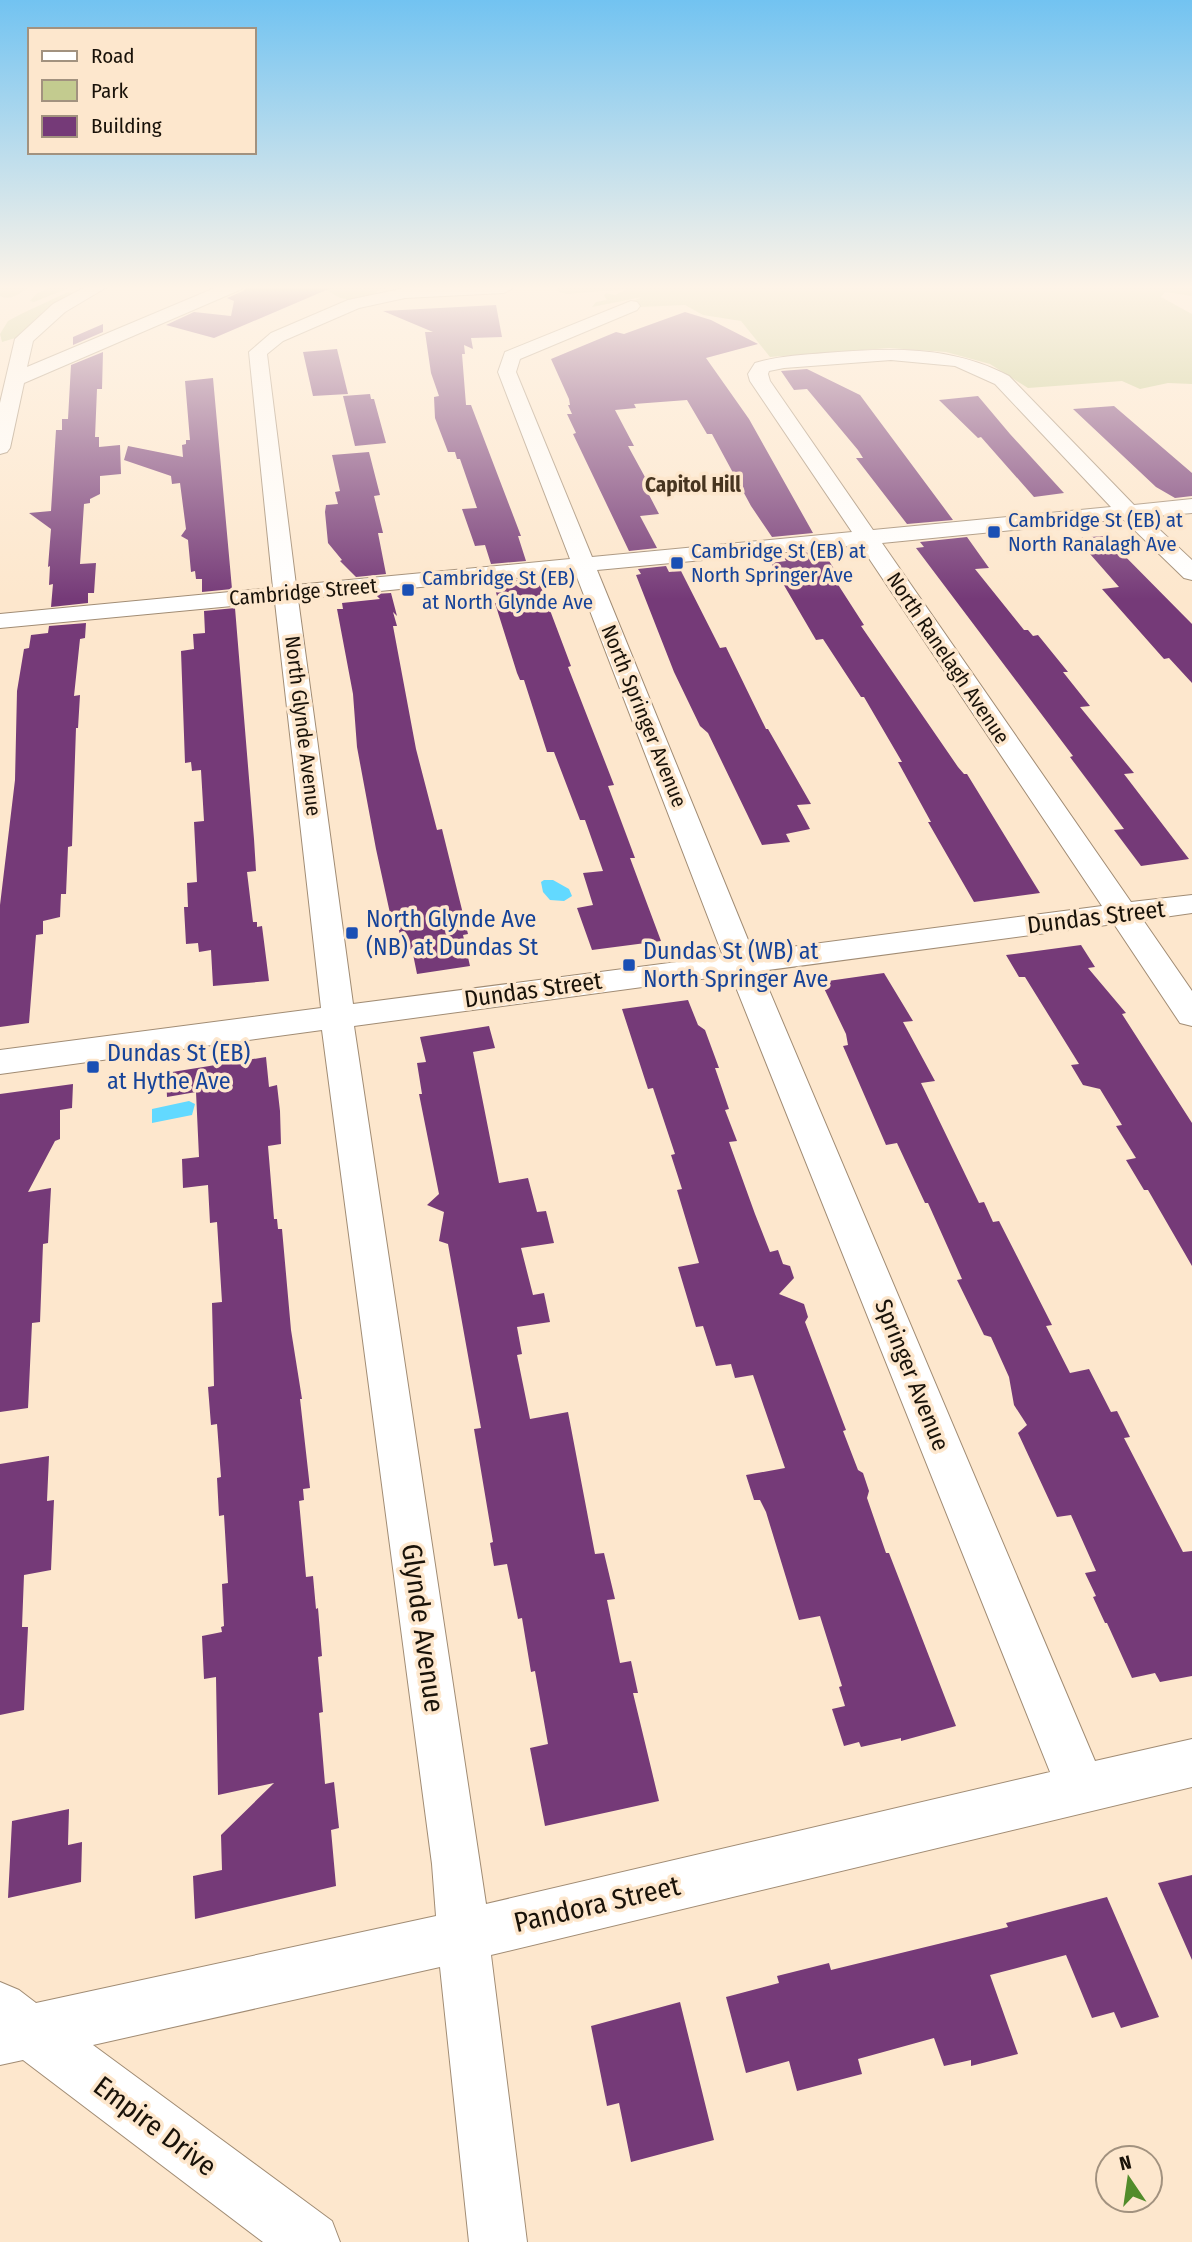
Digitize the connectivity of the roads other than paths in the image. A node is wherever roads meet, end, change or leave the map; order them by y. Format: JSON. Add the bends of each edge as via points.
{"nodes":[{"id":1,"x":13,"y":390,"type":"edge"},
{"id":2,"x":261,"y":390,"type":"edge"},
{"id":3,"x":514,"y":390,"type":"edge"},
{"id":4,"x":766,"y":390,"type":"edge"},
{"id":5,"x":1009,"y":390,"type":"edge"},
{"id":6,"x":0,"y":448,"type":"edge"},
{"id":7,"x":1192,"y":506,"type":"edge"},
{"id":8,"x":1129,"y":512,"type":"junction"},
{"id":9,"x":866,"y":537,"type":"junction"},
{"id":10,"x":583,"y":565,"type":"junction"},
{"id":11,"x":1192,"y":573,"type":"edge"},
{"id":12,"x":286,"y":593,"type":"junction"},
{"id":13,"x":0,"y":621,"type":"edge"},
{"id":14,"x":1192,"y":904,"type":"edge"},
{"id":15,"x":1120,"y":914,"type":"junction"},
{"id":16,"x":742,"y":962,"type":"junction"},
{"id":17,"x":1192,"y":1015,"type":"edge"},
{"id":18,"x":338,"y":1016,"type":"junction"},
{"id":19,"x":0,"y":1062,"type":"edge"},
{"id":20,"x":1192,"y":1763,"type":"edge"},
{"id":21,"x":1082,"y":1789,"type":"junction"},
{"id":22,"x":463,"y":1936,"type":"junction"},
{"id":23,"x":9,"y":2026,"type":"edge"},
{"id":24,"x":311,"y":2242,"type":"edge"},
{"id":25,"x":498,"y":2242,"type":"edge"}],
"edges":[{"from":1,"to":6,"type":"street"},
{"from":2,"to":12,"type":"street","name":"North Glynde Avenue"},
{"from":3,"to":10,"type":"street","name":"North Springer Avenue"},
{"from":4,"to":9,"type":"street","name":"North Ranelagh Avenue"},
{"from":5,"to":8,"type":"street","name":"North Ranelagh Avenue"},
{"from":7,"to":8,"type":"street","name":"Cambridge Street"},
{"from":8,"to":9,"type":"street","name":"Cambridge Street"},
{"from":8,"to":11,"type":"street"},
{"from":9,"to":10,"type":"street","name":"Cambridge Street"},
{"from":9,"to":15,"type":"street","name":"North Ranelagh Avenue"},
{"from":10,"to":12,"type":"street","name":"Cambridge Street"},
{"from":10,"to":16,"type":"street","name":"North Springer Avenue"},
{"from":12,"to":13,"type":"street","name":"Cambridge Street"},
{"from":12,"to":18,"type":"street","name":"North Glynde Avenue"},
{"from":14,"to":15,"type":"street","name":"Dundas Street"},
{"from":15,"to":16,"type":"street","name":"Dundas Street"},
{"from":15,"to":17,"type":"street","name":"North Ranelagh Avenue"},
{"from":16,"to":18,"type":"street","name":"Dundas Street"},
{"from":16,"to":21,"type":"street","name":"Springer Avenue"},
{"from":18,"to":19,"type":"street","name":"Dundas Street"},
{"from":18,"to":22,"type":"street","name":"Glynde Avenue","via":[[457,1864]]},
{"from":20,"to":21,"type":"street","name":"Pandora Street"},
{"from":21,"to":22,"type":"street","name":"Pandora Street"},
{"from":22,"to":23,"type":"street","name":"Pandora Street"},
{"from":22,"to":25,"type":"street","name":"Glynde Avenue"},
{"from":23,"to":24,"type":"street","name":"Empire Drive"}]}
